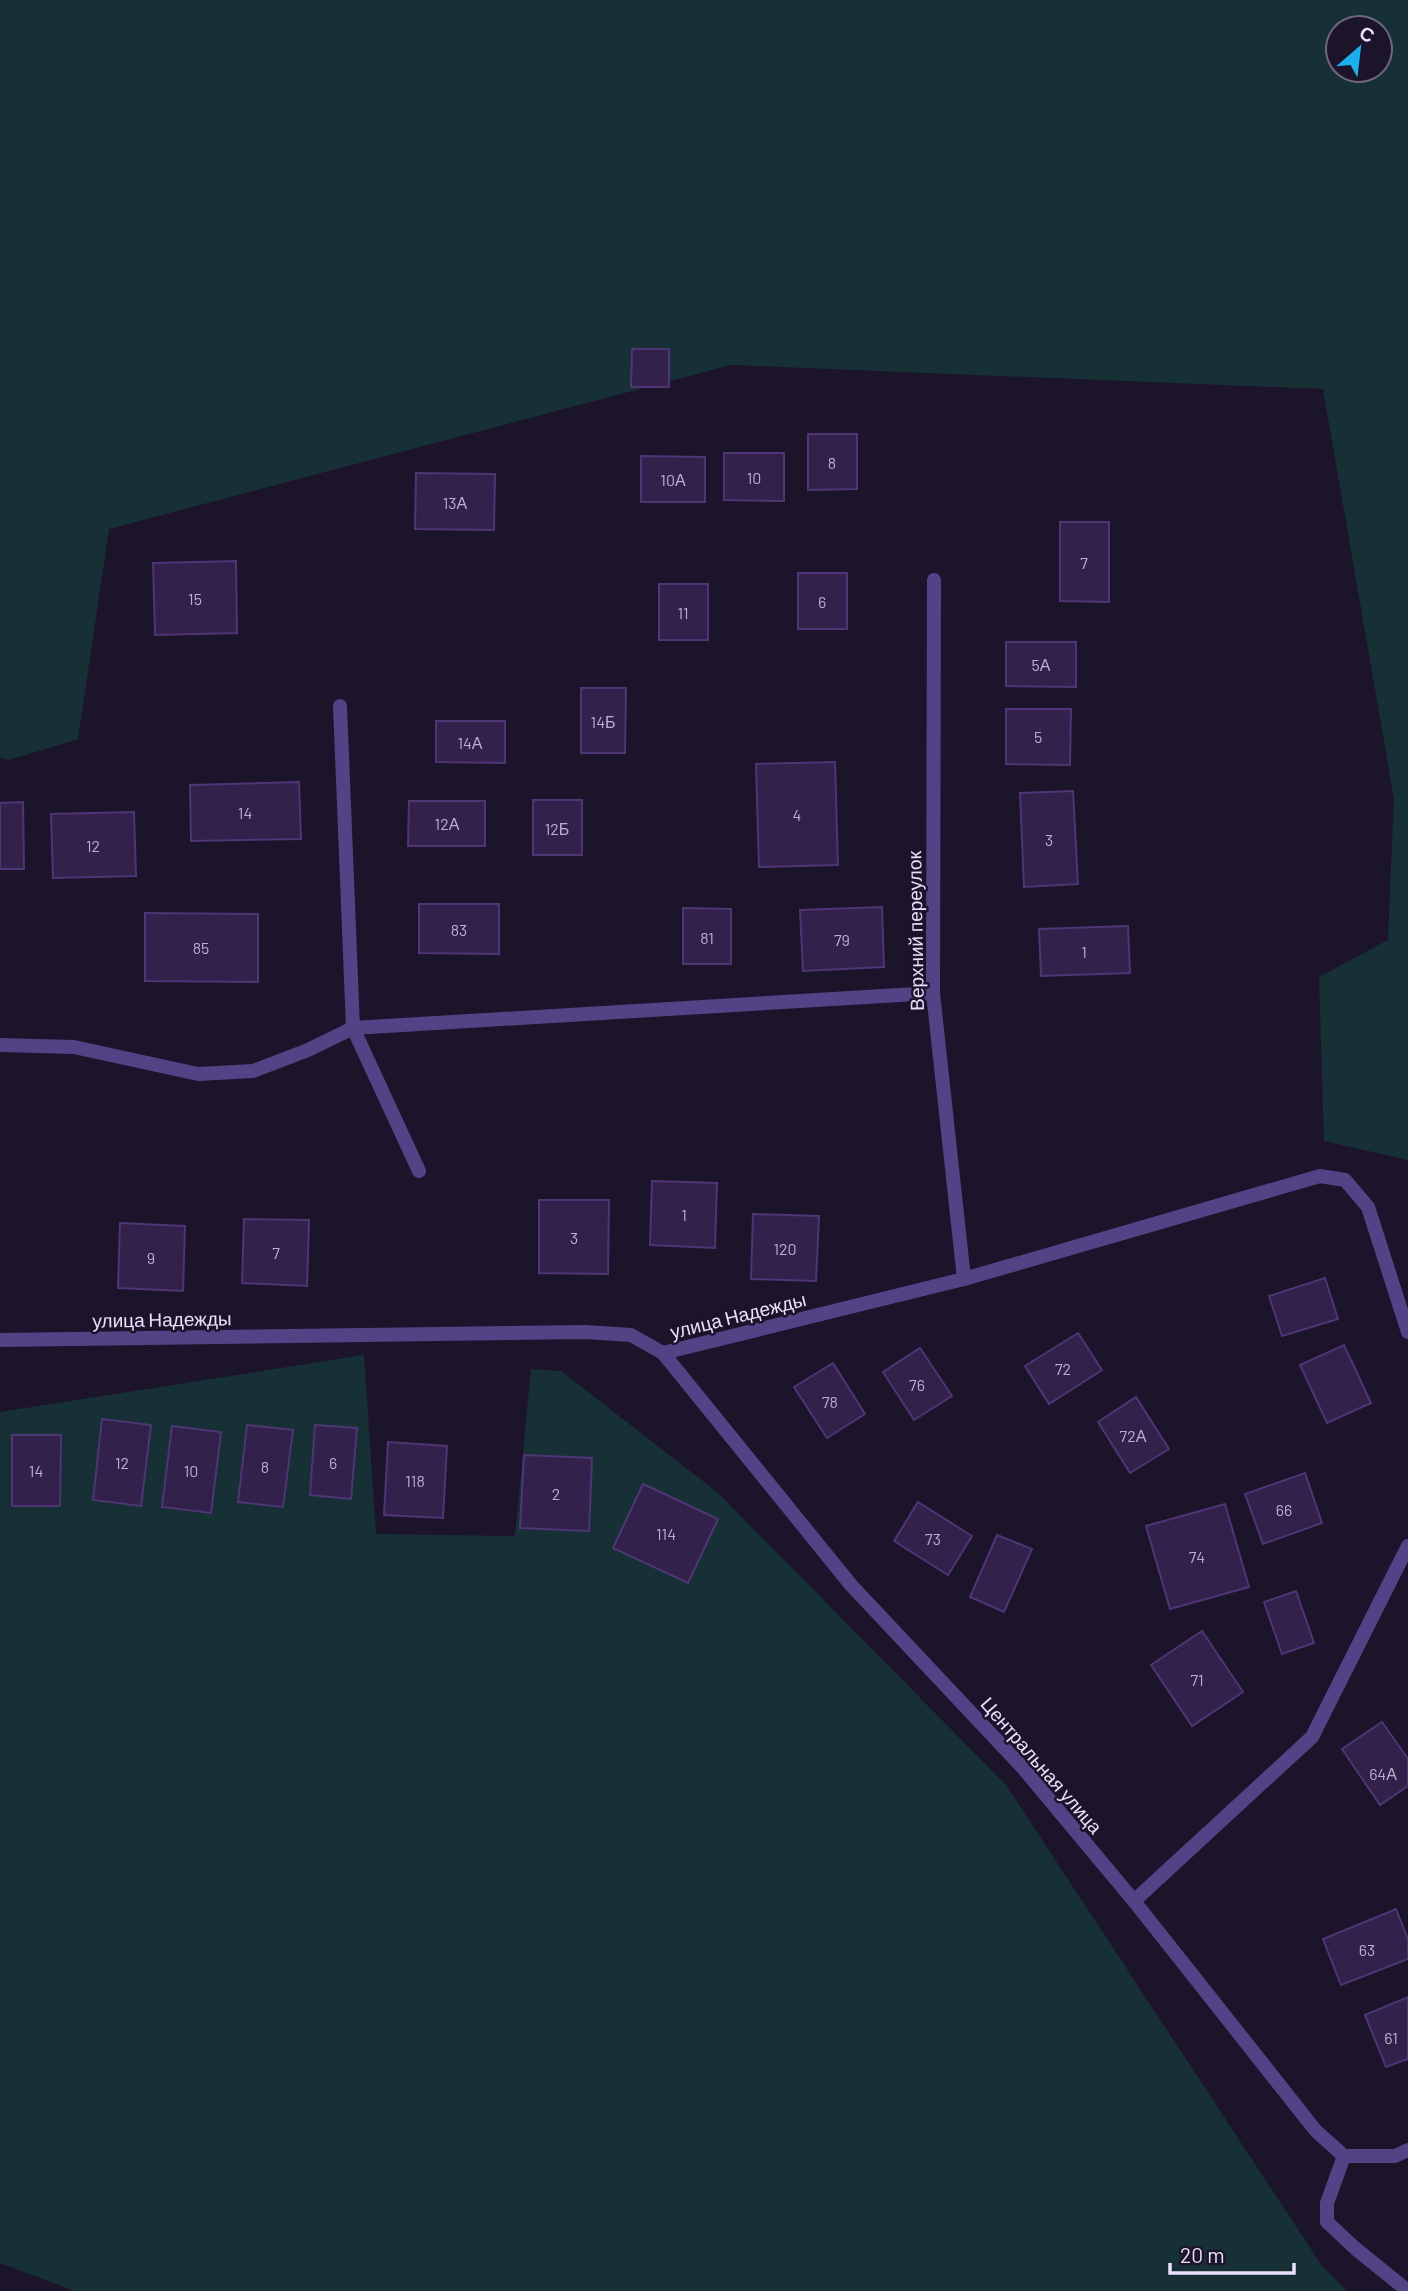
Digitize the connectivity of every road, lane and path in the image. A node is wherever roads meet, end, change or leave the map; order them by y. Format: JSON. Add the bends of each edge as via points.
{"nodes":[{"id":1,"x":934,"y":580,"type":"dead end"},
{"id":2,"x":340,"y":706,"type":"dead end"},
{"id":3,"x":933,"y":993,"type":"junction"},
{"id":4,"x":353,"y":1028,"type":"junction"},
{"id":5,"x":0,"y":1045,"type":"edge"},
{"id":6,"x":419,"y":1171,"type":"dead end"},
{"id":7,"x":964,"y":1279,"type":"junction"},
{"id":8,"x":1408,"y":1332,"type":"edge"},
{"id":9,"x":0,"y":1340,"type":"edge"},
{"id":10,"x":663,"y":1353,"type":"junction"},
{"id":11,"x":1408,"y":1546,"type":"edge"},
{"id":12,"x":1133,"y":1901,"type":"junction"},
{"id":13,"x":1408,"y":2150,"type":"edge"},
{"id":14,"x":1344,"y":2156,"type":"junction"},
{"id":15,"x":1408,"y":2291,"type":"edge"}],
"edges":[{"from":1,"to":3,"type":"street","name":"Верхний переулок"},
{"from":2,"to":4,"type":"street"},
{"from":3,"to":4,"type":"street"},
{"from":3,"to":7,"type":"street","name":"Верхний переулок"},
{"from":4,"to":5,"type":"street","via":[[253,1071],[198,1074],[74,1047]]},
{"from":4,"to":6,"type":"street"},
{"from":7,"to":8,"type":"street","name":"улица Надежды","via":[[1320,1176],[1345,1180],[1368,1207]]},
{"from":7,"to":10,"type":"street","name":"улица Надежды"},
{"from":9,"to":10,"type":"street","name":"улица Надежды","via":[[585,1332],[631,1335]]},
{"from":10,"to":12,"type":"street","name":"Центральная улица","via":[[850,1585],[1023,1768]]},
{"from":11,"to":12,"type":"street","via":[[1312,1737]]},
{"from":12,"to":14,"type":"street","name":"Центральная улица","via":[[1316,2131]]},
{"from":13,"to":14,"type":"street","via":[[1395,2156]]},
{"from":14,"to":15,"type":"street","via":[[1327,2203],[1327,2222]]}]}
